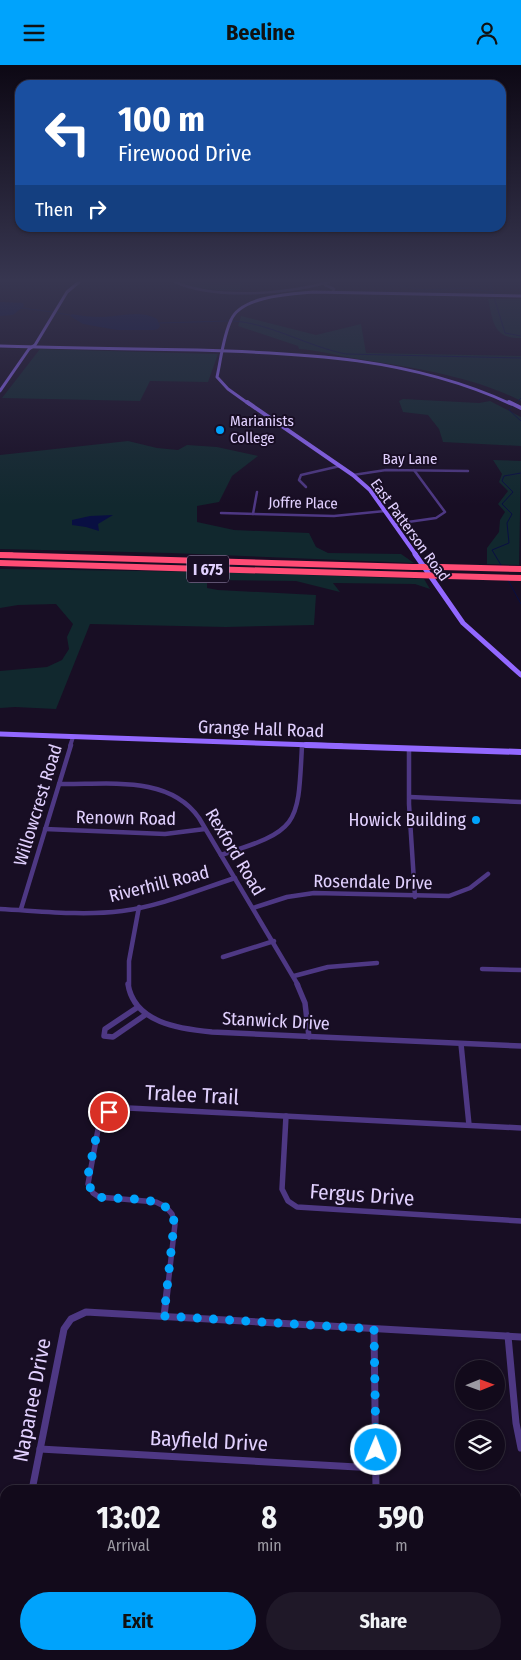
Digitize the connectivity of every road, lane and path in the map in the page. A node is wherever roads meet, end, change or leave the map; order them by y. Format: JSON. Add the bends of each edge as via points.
{"nodes":[{"id":1,"x":24,"y":356,"type":"edge"},
{"id":2,"x":223,"y":356,"type":"edge"},
{"id":3,"x":321,"y":356,"type":"edge"},
{"id":4,"x":0,"y":391,"type":"edge"},
{"id":5,"x":520,"y":410,"type":"edge"},
{"id":6,"x":340,"y":466,"type":"junction"},
{"id":7,"x":414,"y":470,"type":"junction"},
{"id":8,"x":468,"y":471,"type":"dead end"},
{"id":9,"x":353,"y":475,"type":"junction"},
{"id":10,"x":306,"y":487,"type":"dead end"},
{"id":11,"x":257,"y":492,"type":"dead end"},
{"id":12,"x":385,"y":511,"type":"junction"},
{"id":13,"x":221,"y":513,"type":"dead end"},
{"id":14,"x":254,"y":514,"type":"junction"},
{"id":15,"x":394,"y":523,"type":"junction"},
{"id":16,"x":0,"y":555,"type":"edge"},
{"id":17,"x":0,"y":563,"type":"edge"},
{"id":18,"x":521,"y":569,"type":"edge"},
{"id":19,"x":521,"y":578,"type":"edge"},
{"id":20,"x":521,"y":675,"type":"edge"},
{"id":21,"x":0,"y":734,"type":"edge"},
{"id":22,"x":73,"y":737,"type":"junction"},
{"id":23,"x":302,"y":745,"type":"junction"},
{"id":24,"x":409,"y":749,"type":"junction"},
{"id":25,"x":521,"y":752,"type":"edge"},
{"id":26,"x":59,"y":784,"type":"junction"},
{"id":27,"x":410,"y":797,"type":"junction"},
{"id":28,"x":521,"y":802,"type":"edge"},
{"id":29,"x":45,"y":829,"type":"junction"},
{"id":30,"x":205,"y":829,"type":"junction"},
{"id":31,"x":221,"y":855,"type":"junction"},
{"id":32,"x":488,"y":874,"type":"dead end"},
{"id":33,"x":235,"y":878,"type":"junction"},
{"id":34,"x":415,"y":897,"type":"junction"},
{"id":35,"x":139,"y":907,"type":"junction"},
{"id":36,"x":253,"y":908,"type":"junction"},
{"id":37,"x":0,"y":909,"type":"edge"},
{"id":38,"x":21,"y":909,"type":"junction"},
{"id":39,"x":274,"y":941,"type":"junction"},
{"id":40,"x":222,"y":957,"type":"dead end"},
{"id":41,"x":377,"y":963,"type":"dead end"},
{"id":42,"x":482,"y":969,"type":"dead end"},
{"id":43,"x":521,"y":970,"type":"edge"},
{"id":44,"x":294,"y":976,"type":"junction"},
{"id":45,"x":138,"y":1007,"type":"junction"},
{"id":46,"x":146,"y":1015,"type":"junction"},
{"id":47,"x":309,"y":1037,"type":"junction"},
{"id":48,"x":462,"y":1044,"type":"junction"},
{"id":49,"x":521,"y":1045,"type":"edge"},
{"id":50,"x":286,"y":1116,"type":"junction"},
{"id":51,"x":469,"y":1125,"type":"junction"},
{"id":52,"x":521,"y":1128,"type":"edge"},
{"id":53,"x":521,"y":1221,"type":"edge"},
{"id":54,"x":164,"y":1316,"type":"junction"},
{"id":55,"x":374,"y":1329,"type":"junction"},
{"id":56,"x":508,"y":1336,"type":"junction"},
{"id":57,"x":521,"y":1337,"type":"edge"},
{"id":58,"x":521,"y":1448,"type":"edge"},
{"id":59,"x":40,"y":1449,"type":"junction"},
{"id":60,"x":375,"y":1468,"type":"junction"},
{"id":61,"x":33,"y":1485,"type":"edge"},
{"id":62,"x":376,"y":1485,"type":"edge"}],
"edges":[{"from":1,"to":4,"type":"street"},
{"from":2,"to":6,"type":"street","name":"East Patterson Road","via":[[217,377],[219,381]]},
{"from":3,"to":5,"type":"street","via":[[395,367],[468,385]]},
{"from":6,"to":9,"type":"street","name":"East Patterson Road"},
{"from":6,"to":10,"type":"street","via":[[302,475],[299,480]]},
{"from":7,"to":8,"type":"street","name":"Bay Lane"},
{"from":7,"to":9,"type":"street","name":"Bay Lane","via":[[382,470]]},
{"from":7,"to":15,"type":"street","via":[[445,512],[436,518]]},
{"from":9,"to":12,"type":"street","name":"East Patterson Road","via":[[370,489]]},
{"from":11,"to":14,"type":"street"},
{"from":12,"to":14,"type":"street","name":"Joffre Place","via":[[334,516]]},
{"from":12,"to":15,"type":"street","name":"East Patterson Road"},
{"from":13,"to":14,"type":"street","name":"Joffre Place"},
{"from":15,"to":20,"type":"street","name":"East Patterson Road","via":[[463,623]]},
{"from":16,"to":18,"type":"highway","number":"I 675","bridge":true},
{"from":17,"to":19,"type":"highway","number":"I 675","bridge":true},
{"from":21,"to":22,"type":"street","name":"Grange Hall Road"},
{"from":22,"to":23,"type":"street","name":"Grange Hall Road"},
{"from":22,"to":26,"type":"street","name":"Willowcrest Road"},
{"from":23,"to":24,"type":"street","name":"Grange Hall Road"},
{"from":23,"to":31,"type":"street","via":[[299,802],[292,823],[270,840]]},
{"from":24,"to":25,"type":"street","name":"Grange Hall Road"},
{"from":24,"to":27,"type":"street"},
{"from":26,"to":29,"type":"street","name":"Willowcrest Road"},
{"from":26,"to":30,"type":"street","name":"Rexford Road","via":[[166,791],[188,803]]},
{"from":27,"to":28,"type":"street"},
{"from":27,"to":34,"type":"street"},
{"from":29,"to":30,"type":"street","name":"Renown Road","via":[[164,834]]},
{"from":29,"to":38,"type":"street","name":"Willowcrest Road"},
{"from":30,"to":31,"type":"street","name":"Rexford Road"},
{"from":31,"to":33,"type":"street","name":"Rexford Road"},
{"from":32,"to":34,"type":"street","name":"Rosendale Drive","via":[[479,883],[457,894]]},
{"from":33,"to":35,"type":"street","name":"Riverhill Road"},
{"from":33,"to":36,"type":"street","name":"Rexford Road"},
{"from":34,"to":36,"type":"street","name":"Rosendale Drive","via":[[314,893],[287,897]]},
{"from":35,"to":38,"type":"street","name":"Riverhill Road","via":[[94,913]]},
{"from":35,"to":45,"type":"street","name":"Stanwick Drive","via":[[128,979]]},
{"from":36,"to":39,"type":"street","name":"Rexford Road"},
{"from":37,"to":38,"type":"street","name":"Riverhill Road"},
{"from":39,"to":40,"type":"street"},
{"from":39,"to":44,"type":"street","name":"Rexford Road"},
{"from":41,"to":44,"type":"street","via":[[328,967]]},
{"from":42,"to":43,"type":"street"},
{"from":44,"to":47,"type":"street","name":"Rexford Road","via":[[305,1003]]},
{"from":45,"to":46,"type":"street","name":"Stanwick Drive"},
{"from":45,"to":46,"type":"street","via":[[105,1029],[104,1036],[113,1037]]},
{"from":46,"to":47,"type":"street","name":"Stanwick Drive","via":[[190,1031]]},
{"from":47,"to":48,"type":"street","name":"Stanwick Drive"},
{"from":48,"to":49,"type":"street","name":"Stanwick Drive"},
{"from":48,"to":51,"type":"street"},
{"from":50,"to":51,"type":"street","name":"Tralee Trail"},
{"from":50,"to":53,"type":"street","name":"Fergus Drive","via":[[282,1189],[288,1201],[297,1207]]},
{"from":50,"to":54,"type":"street","name":"Tralee Trail","via":[[128,1108],[102,1117],[88,1175],[93,1193],[108,1198],[160,1203],[173,1215]]},
{"from":51,"to":52,"type":"street","name":"Tralee Trail"},
{"from":54,"to":55,"type":"street"},
{"from":54,"to":59,"type":"street","name":"Napanee Drive","via":[[86,1313],[71,1319],[64,1329]]},
{"from":55,"to":56,"type":"street"},
{"from":55,"to":60,"type":"street"},
{"from":56,"to":57,"type":"street"},
{"from":56,"to":58,"type":"street"},
{"from":59,"to":60,"type":"street","name":"Bayfield Drive"},
{"from":59,"to":61,"type":"street","name":"Napanee Drive"},
{"from":60,"to":62,"type":"street"}]}
